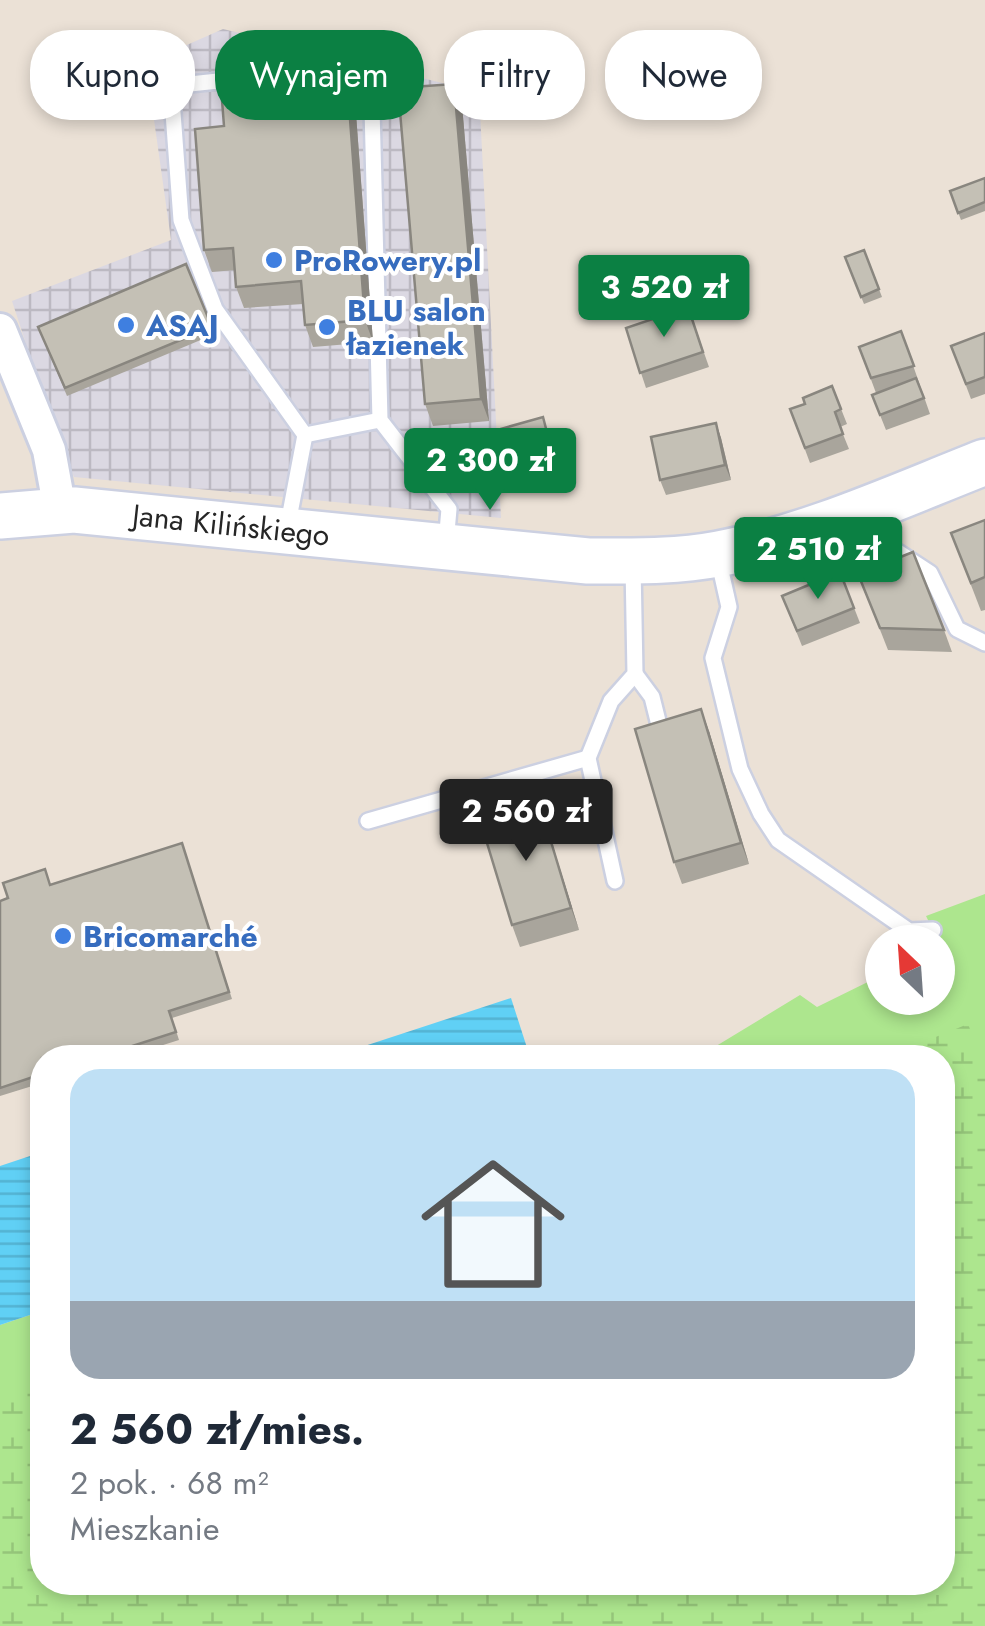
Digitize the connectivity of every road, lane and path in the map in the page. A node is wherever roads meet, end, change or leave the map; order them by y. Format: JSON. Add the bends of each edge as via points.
{"nodes":[{"id":1,"x":0,"y":330,"type":"edge"},
{"id":2,"x":380,"y":420,"type":"junction"},
{"id":3,"x":305,"y":435,"type":"junction"},
{"id":4,"x":985,"y":462,"type":"edge"},
{"id":5,"x":60,"y":510,"type":"junction"},
{"id":6,"x":0,"y":516,"type":"edge"},
{"id":7,"x":286,"y":530,"type":"junction"},
{"id":8,"x":446,"y":546,"type":"junction"},
{"id":9,"x":898,"y":552,"type":"dead end"},
{"id":10,"x":716,"y":554,"type":"junction"},
{"id":11,"x":633,"y":562,"type":"junction"},
{"id":12,"x":985,"y":642,"type":"edge"},
{"id":13,"x":635,"y":674,"type":"junction"},
{"id":14,"x":660,"y":729,"type":"edge"},
{"id":15,"x":588,"y":758,"type":"junction"},
{"id":16,"x":368,"y":821,"type":"dead end"},
{"id":17,"x":614,"y":881,"type":"dead end"},
{"id":18,"x":899,"y":925,"type":"edge"}],
"edges":[{"from":1,"to":5,"type":"street","via":[[49,450]]},
{"from":2,"to":3,"type":"lane"},
{"from":2,"to":3,"type":"lane","via":[[372,108],[277,74],[170,86],[181,220],[215,309]]},
{"from":2,"to":8,"type":"lane","via":[[449,508]]},
{"from":3,"to":7,"type":"lane"},
{"from":4,"to":10,"type":"street","name":"Jana Kilińskiego","via":[[800,534]]},
{"from":5,"to":6,"type":"street","name":"Jana Kilińskiego"},
{"from":5,"to":7,"type":"street","name":"Jana Kilińskiego"},
{"from":7,"to":8,"type":"street","name":"Jana Kilińskiego"},
{"from":8,"to":11,"type":"street","name":"Jana Kilińskiego"},
{"from":9,"to":12,"type":"lane","via":[[930,573],[957,629]]},
{"from":10,"to":11,"type":"street","name":"Jana Kilińskiego"},
{"from":10,"to":18,"type":"lane","via":[[730,606],[713,658],[740,769],[761,814],[778,840]]},
{"from":11,"to":13,"type":"lane"},
{"from":13,"to":14,"type":"lane","via":[[652,696]]},
{"from":13,"to":15,"type":"lane","via":[[611,700]]},
{"from":15,"to":16,"type":"lane"},
{"from":15,"to":17,"type":"lane"}]}
